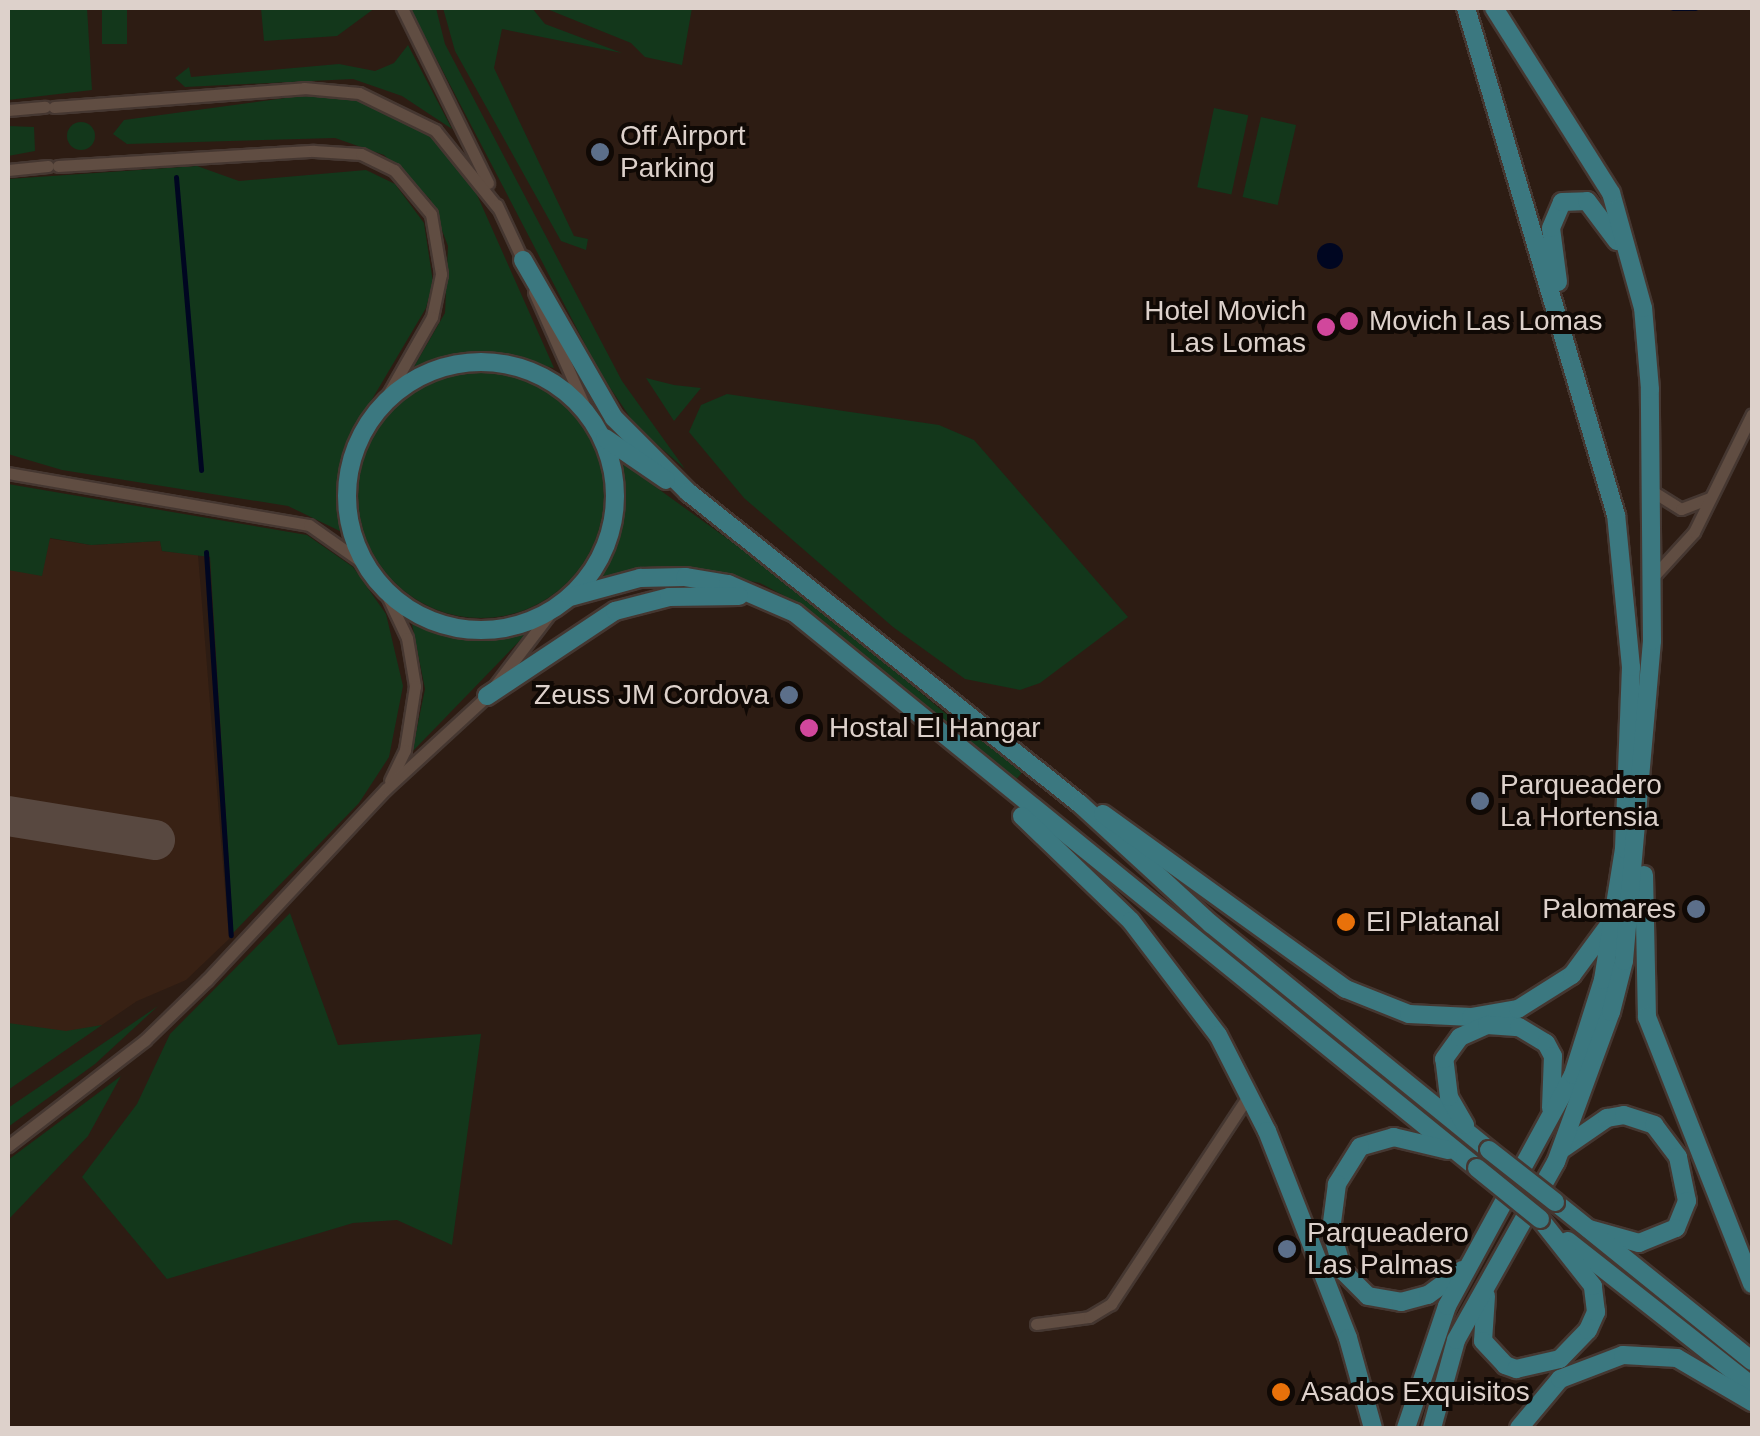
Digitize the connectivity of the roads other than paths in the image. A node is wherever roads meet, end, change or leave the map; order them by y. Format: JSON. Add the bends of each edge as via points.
{"nodes":[{"id":1,"x":402,"y":8,"type":"edge"},
{"id":2,"x":1466,"y":8,"type":"edge"},
{"id":3,"x":1494,"y":8,"type":"edge"},
{"id":4,"x":8,"y":110,"type":"edge"},
{"id":5,"x":8,"y":170,"type":"edge"},
{"id":6,"x":498,"y":208,"type":"junction"},
{"id":7,"x":523,"y":260,"type":"junction"},
{"id":8,"x":1636,"y":282,"type":"junction"},
{"id":9,"x":1562,"y":322,"type":"junction"},
{"id":10,"x":380,"y":408,"type":"junction"},
{"id":11,"x":588,"y":414,"type":"junction"},
{"id":12,"x":1752,"y":414,"type":"edge"},
{"id":13,"x":600,"y":434,"type":"junction"},
{"id":14,"x":8,"y":472,"type":"edge"},
{"id":15,"x":1652,"y":491,"type":"junction"},
{"id":16,"x":688,"y":492,"type":"junction"},
{"id":17,"x":1713,"y":495,"type":"junction"},
{"id":18,"x":366,"y":565,"type":"junction"},
{"id":19,"x":1652,"y":578,"type":"junction"},
{"id":20,"x":383,"y":587,"type":"junction"},
{"id":21,"x":769,"y":598,"type":"junction"},
{"id":22,"x":562,"y":602,"type":"junction"},
{"id":23,"x":488,"y":696,"type":"junction"},
{"id":24,"x":941,"y":737,"type":"junction"},
{"id":25,"x":1643,"y":780,"type":"junction"},
{"id":26,"x":386,"y":789,"type":"junction"},
{"id":27,"x":1080,"y":804,"type":"junction"},
{"id":28,"x":1615,"y":911,"type":"junction"},
{"id":29,"x":1250,"y":1093,"type":"junction"},
{"id":30,"x":1551,"y":1118,"type":"junction"},
{"id":31,"x":1470,"y":1134,"type":"junction"},
{"id":32,"x":8,"y":1146,"type":"edge"},
{"id":33,"x":1562,"y":1149,"type":"junction"},
{"id":34,"x":1457,"y":1152,"type":"junction"},
{"id":35,"x":1540,"y":1219,"type":"junction"},
{"id":36,"x":1588,"y":1228,"type":"junction"},
{"id":37,"x":1466,"y":1267,"type":"junction"},
{"id":38,"x":1492,"y":1273,"type":"junction"},
{"id":39,"x":1752,"y":1284,"type":"edge"},
{"id":40,"x":1036,"y":1324,"type":"dead end"},
{"id":41,"x":1752,"y":1360,"type":"edge"},
{"id":42,"x":1752,"y":1386,"type":"edge"},
{"id":43,"x":1752,"y":1402,"type":"edge"},
{"id":44,"x":1372,"y":1428,"type":"edge"},
{"id":45,"x":1406,"y":1428,"type":"edge"},
{"id":46,"x":1432,"y":1428,"type":"edge"},
{"id":47,"x":1519,"y":1428,"type":"edge"}],
"edges":[{"from":1,"to":6,"type":"street"},
{"from":2,"to":9,"type":"main road"},
{"from":3,"to":8,"type":"main road","via":[[1597,166]]},
{"from":4,"to":6,"type":"street","via":[[304,88],[359,93],[436,130]]},
{"from":5,"to":10,"type":"street","via":[[314,150],[361,154],[394,170],[431,214],[442,274],[432,317]]},
{"from":6,"to":7,"type":"street"},
{"from":7,"to":11,"type":"street","via":[[552,342]]},
{"from":7,"to":16,"type":"main road","via":[[614,418]]},
{"from":8,"to":9,"type":"main road","via":[[1604,217],[1587,201],[1562,202],[1552,228]]},
{"from":8,"to":15,"type":"main road","via":[[1650,389]]},
{"from":9,"to":28,"type":"main road","via":[[1608,484],[1628,588],[1631,681]]},
{"from":10,"to":11,"type":"main road","via":[[432,371],[496,362],[557,385]]},
{"from":10,"to":18,"type":"main road","via":[[359,439],[346,494],[351,531]]},
{"from":11,"to":13,"type":"main road"},
{"from":12,"to":17,"type":"street"},
{"from":13,"to":16,"type":"main road"},
{"from":13,"to":22,"type":"main road","via":[[614,471],[615,510],[605,549]]},
{"from":14,"to":18,"type":"street","via":[[309,524]]},
{"from":15,"to":17,"type":"street","via":[[1681,510]]},
{"from":15,"to":19,"type":"main road"},
{"from":16,"to":27,"type":"main road"},
{"from":17,"to":19,"type":"street","via":[[1694,532]]},
{"from":18,"to":20,"type":"main road"},
{"from":19,"to":25,"type":"main road"},
{"from":20,"to":22,"type":"main road","via":[[429,619],[465,628],[502,628]]},
{"from":20,"to":26,"type":"street","via":[[408,638],[415,686],[405,750]]},
{"from":21,"to":22,"type":"main road","via":[[665,576]]},
{"from":21,"to":23,"type":"main road","via":[[669,597],[615,611]]},
{"from":21,"to":24,"type":"main road","via":[[795,612]]},
{"from":22,"to":23,"type":"street"},
{"from":23,"to":26,"type":"street"},
{"from":24,"to":29,"type":"main road","via":[[1162,957]]},
{"from":24,"to":34,"type":"main road"},
{"from":25,"to":33,"type":"main road","via":[[1624,961]]},
{"from":25,"to":39,"type":"main road","via":[[1647,1017]]},
{"from":26,"to":32,"type":"street","via":[[144,1040]]},
{"from":27,"to":28,"type":"main road","via":[[1146,842],[1346,990],[1408,1014],[1501,1014],[1542,998],[1594,951]]},
{"from":27,"to":31,"type":"main road","via":[[1211,924]]},
{"from":28,"to":30,"type":"main road","via":[[1586,1036]]},
{"from":29,"to":40,"type":"street","via":[[1111,1304],[1089,1318]]},
{"from":29,"to":44,"type":"main road","via":[[1348,1338]]},
{"from":30,"to":31,"type":"main road","via":[[1553,1056],[1546,1043],[1519,1028],[1486,1026],[1451,1046],[1442,1071]]},
{"from":30,"to":37,"type":"main road"},
{"from":31,"to":36,"type":"main road","bridge":true},
{"from":33,"to":36,"type":"main road","via":[[1607,1118],[1624,1116],[1654,1125],[1678,1157],[1687,1202],[1676,1228],[1639,1242]]},
{"from":33,"to":38,"type":"main road"},
{"from":34,"to":35,"type":"main road","bridge":true},
{"from":34,"to":37,"type":"main road","via":[[1394,1137],[1360,1148],[1336,1184],[1331,1230],[1343,1271],[1355,1286],[1386,1301],[1428,1295]]},
{"from":35,"to":38,"type":"main road","via":[[1597,1298],[1578,1344],[1560,1359],[1516,1369],[1488,1352],[1481,1328]]},
{"from":35,"to":42,"type":"main road"},
{"from":36,"to":41,"type":"main road"},
{"from":37,"to":45,"type":"main road","via":[[1423,1365]]},
{"from":38,"to":46,"type":"main road","via":[[1456,1340]]},
{"from":43,"to":47,"type":"main road","via":[[1677,1358],[1623,1355],[1560,1380]]}]}
